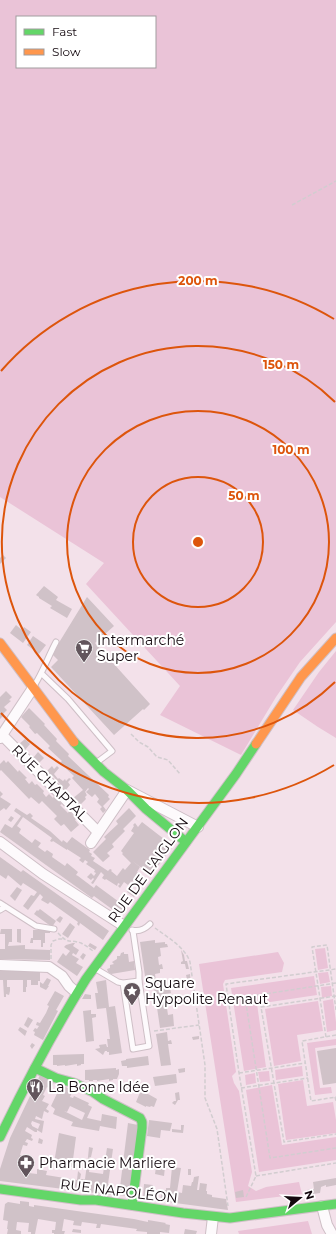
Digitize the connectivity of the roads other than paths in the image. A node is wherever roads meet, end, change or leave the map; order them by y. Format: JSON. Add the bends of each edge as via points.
{"nodes":[{"id":1,"x":336,"y":638,"type":"edge"},
{"id":2,"x":56,"y":642,"type":"dead end"},
{"id":3,"x":0,"y":643,"type":"edge"},
{"id":4,"x":42,"y":674,"type":"junction"},
{"id":5,"x":33,"y":688,"type":"junction"},
{"id":6,"x":1,"y":736,"type":"edge"},
{"id":7,"x":95,"y":764,"type":"junction"},
{"id":8,"x":127,"y":790,"type":"junction"},
{"id":9,"x":198,"y":826,"type":"junction"},
{"id":10,"x":98,"y":832,"type":"junction"},
{"id":11,"x":0,"y":842,"type":"edge"},
{"id":12,"x":186,"y":842,"type":"junction"},
{"id":13,"x":91,"y":843,"type":"dead end"},
{"id":14,"x":0,"y":903,"type":"edge"},
{"id":15,"x":5,"y":907,"type":"junction"},
{"id":16,"x":0,"y":910,"type":"edge"},
{"id":17,"x":150,"y":924,"type":"road end"},
{"id":18,"x":127,"y":927,"type":"junction"},
{"id":19,"x":54,"y":929,"type":"road end"},
{"id":20,"x":0,"y":965,"type":"edge"},
{"id":21,"x":94,"y":968,"type":"junction"},
{"id":22,"x":139,"y":981,"type":"junction"},
{"id":23,"x":123,"y":983,"type":"junction"},
{"id":24,"x":76,"y":993,"type":"junction"},
{"id":25,"x":35,"y":1068,"type":"junction"},
{"id":26,"x":1,"y":1137,"type":"edge"},
{"id":27,"x":1,"y":1191,"type":"edge"},
{"id":28,"x":336,"y":1204,"type":"edge"},
{"id":29,"x":132,"y":1205,"type":"junction"},
{"id":30,"x":322,"y":1206,"type":"junction"},
{"id":31,"x":213,"y":1217,"type":"junction"},
{"id":32,"x":211,"y":1234,"type":"edge"},
{"id":33,"x":332,"y":1234,"type":"edge"}],
"edges":[{"from":1,"to":9,"type":"street","name":"RUE DE L'AIGLON","via":[[301,677],[242,766]]},
{"from":2,"to":4,"type":"lane"},
{"from":3,"to":5,"type":"street"},
{"from":4,"to":5,"type":"lane"},
{"from":4,"to":7,"type":"lane","via":[[68,699],[112,750]]},
{"from":5,"to":6,"type":"street","name":"RUE CHAPTAL"},
{"from":5,"to":7,"type":"street","via":[[71,739]]},
{"from":6,"to":10,"type":"street","name":"RUE CHAPTAL"},
{"from":7,"to":8,"type":"street"},
{"from":8,"to":9,"type":"street"},
{"from":8,"to":10,"type":"street","name":"RUE CHAPTAL"},
{"from":8,"to":12,"type":"street"},
{"from":9,"to":12,"type":"street","name":"RUE DE L'AIGLON"},
{"from":10,"to":13,"type":"street","name":"RUE CHAPTAL"},
{"from":11,"to":18,"type":"street","via":[[43,874]]},
{"from":12,"to":18,"type":"street","name":"RUE DE L'AIGLON"},
{"from":14,"to":15,"type":"lane"},
{"from":15,"to":16,"type":"lane"},
{"from":15,"to":19,"type":"lane","via":[[36,926]]},
{"from":17,"to":18,"type":"lane","via":[[142,930]]},
{"from":18,"to":21,"type":"street","name":"RUE DE L'AIGLON"},
{"from":18,"to":22,"type":"lane"},
{"from":20,"to":24,"type":"street","via":[[49,967],[62,976]]},
{"from":21,"to":23,"type":"lane"},
{"from":21,"to":24,"type":"street","name":"RUE DE L'AIGLON"},
{"from":22,"to":23,"type":"lane"},
{"from":22,"to":23,"type":"lane","via":[[149,1046],[133,1049]]},
{"from":24,"to":25,"type":"street","name":"RUE DE L'AIGLON"},
{"from":25,"to":26,"type":"street","name":"RUE DE L'AIGLON"},
{"from":25,"to":29,"type":"street","via":[[93,1092],[140,1118],[142,1128]]},
{"from":27,"to":29,"type":"street","name":"RUE NAPOLÉON"},
{"from":28,"to":30,"type":"street","name":"RUE NAPOLÉON"},
{"from":29,"to":31,"type":"street","name":"RUE NAPOLÉON"},
{"from":30,"to":31,"type":"street","name":"RUE NAPOLÉON","via":[[232,1218]]},
{"from":30,"to":33,"type":"street"},
{"from":31,"to":32,"type":"street"}]}
